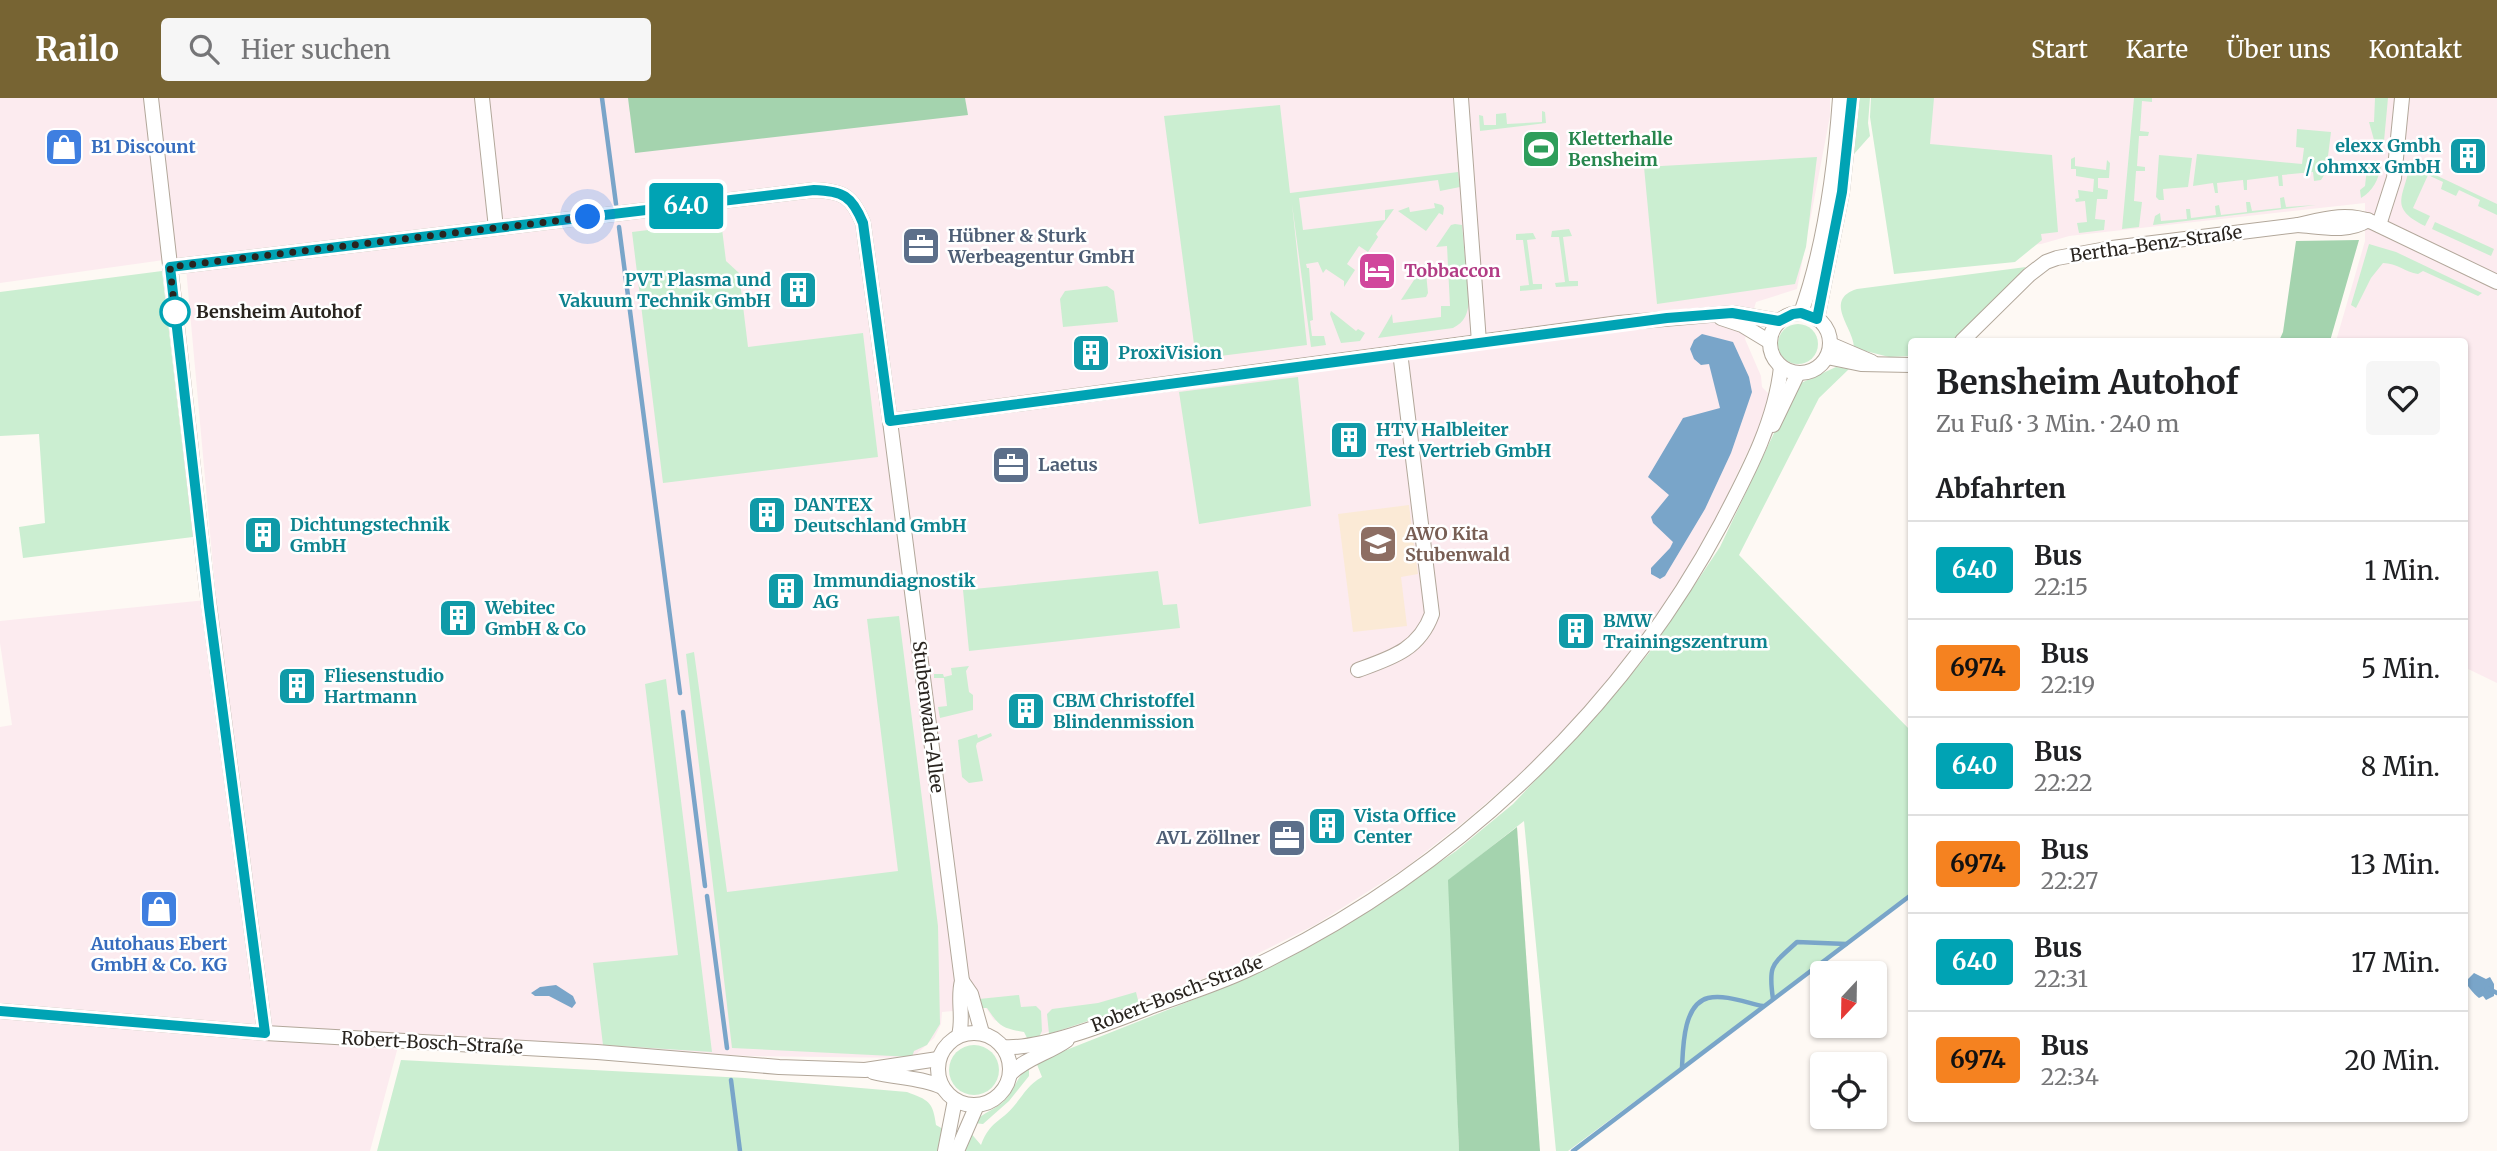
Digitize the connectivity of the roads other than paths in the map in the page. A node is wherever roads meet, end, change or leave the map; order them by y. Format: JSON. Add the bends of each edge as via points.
{"nodes":[{"id":1,"x":151,"y":98,"type":"edge"},
{"id":2,"x":482,"y":98,"type":"edge"},
{"id":3,"x":1461,"y":98,"type":"edge"},
{"id":4,"x":1840,"y":98,"type":"edge"},
{"id":5,"x":1853,"y":98,"type":"edge"},
{"id":6,"x":2402,"y":98,"type":"edge"},
{"id":7,"x":2374,"y":223,"type":"junction"},
{"id":8,"x":496,"y":228,"type":"junction"},
{"id":9,"x":170,"y":267,"type":"junction"},
{"id":10,"x":2497,"y":282,"type":"edge"},
{"id":11,"x":1801,"y":313,"type":"junction"},
{"id":12,"x":1710,"y":314,"type":"junction"},
{"id":13,"x":1817,"y":319,"type":"junction"},
{"id":14,"x":1779,"y":321,"type":"junction"},
{"id":15,"x":1965,"y":338,"type":"edge"},
{"id":16,"x":1479,"y":342,"type":"junction"},
{"id":17,"x":1770,"y":342,"type":"junction"},
{"id":18,"x":1828,"y":350,"type":"junction"},
{"id":19,"x":1400,"y":352,"type":"junction"},
{"id":20,"x":1908,"y":365,"type":"edge"},
{"id":21,"x":1781,"y":367,"type":"junction"},
{"id":22,"x":1798,"y":373,"type":"junction"},
{"id":23,"x":890,"y":421,"type":"junction"},
{"id":24,"x":1761,"y":444,"type":"junction"},
{"id":25,"x":1358,"y":670,"type":"dead end"},
{"id":26,"x":961,"y":981,"type":"junction"},
{"id":27,"x":0,"y":1011,"type":"edge"},
{"id":28,"x":265,"y":1033,"type":"junction"},
{"id":29,"x":982,"y":1033,"type":"junction"},
{"id":30,"x":959,"y":1035,"type":"junction"},
{"id":31,"x":1074,"y":1035,"type":"junction"},
{"id":32,"x":1003,"y":1046,"type":"junction"},
{"id":33,"x":939,"y":1059,"type":"junction"},
{"id":34,"x":865,"y":1070,"type":"junction"},
{"id":35,"x":1010,"y":1074,"type":"junction"},
{"id":36,"x":942,"y":1087,"type":"junction"},
{"id":37,"x":955,"y":1100,"type":"junction"},
{"id":38,"x":977,"y":1105,"type":"junction"},
{"id":39,"x":945,"y":1151,"type":"edge"},
{"id":40,"x":957,"y":1151,"type":"edge"}],
"edges":[{"from":1,"to":9,"type":"street"},
{"from":2,"to":8,"type":"street"},
{"from":3,"to":16,"type":"street"},
{"from":4,"to":11,"type":"street","via":[[1829,192]]},
{"from":5,"to":13,"type":"street","via":[[1842,192]]},
{"from":6,"to":7,"type":"street","via":[[2394,178]]},
{"from":7,"to":10,"type":"street","name":"Bertha-Benz-Straße"},
{"from":7,"to":15,"type":"street","name":"Bertha-Benz-Straße","via":[[2338,216],[2057,258],[2029,275]]},
{"from":8,"to":9,"type":"street","name":"Stubenwald-Allee"},
{"from":8,"to":23,"type":"street","name":"Stubenwald-Allee","via":[[814,190],[846,196],[863,223]]},
{"from":9,"to":28,"type":"street"},
{"from":11,"to":13,"type":"street"},
{"from":11,"to":14,"type":"street"},
{"from":12,"to":14,"type":"street"},
{"from":12,"to":16,"type":"street"},
{"from":12,"to":17,"type":"street","via":[[1742,325]]},
{"from":13,"to":18,"type":"street","via":[[1826,329]]},
{"from":14,"to":17,"type":"street"},
{"from":16,"to":19,"type":"street"},
{"from":17,"to":21,"type":"street"},
{"from":18,"to":20,"type":"street","via":[[1847,363]]},
{"from":18,"to":22,"type":"street","via":[[1815,369]]},
{"from":19,"to":23,"type":"street"},
{"from":19,"to":25,"type":"street","via":[[1432,614],[1426,630],[1399,656]]},
{"from":21,"to":22,"type":"street"},
{"from":21,"to":24,"type":"street","name":"Robert-Bosch-Straße"},
{"from":22,"to":24,"type":"street","name":"Robert-Bosch-Straße"},
{"from":23,"to":26,"type":"street","name":"Stubenwald-Allee"},
{"from":24,"to":31,"type":"street","name":"Robert-Bosch-Straße","via":[[1707,549],[1648,638],[1585,716],[1499,803],[1365,904],[1301,941],[1245,970]]},
{"from":26,"to":29,"type":"street","name":"Stubenwald-Allee","via":[[971,994]]},
{"from":26,"to":30,"type":"street","name":"Stubenwald-Allee"},
{"from":27,"to":28,"type":"street","name":"Robert-Bosch-Straße"},
{"from":28,"to":34,"type":"street","name":"Robert-Bosch-Straße"},
{"from":29,"to":30,"type":"street"},
{"from":29,"to":32,"type":"street"},
{"from":30,"to":33,"type":"street"},
{"from":31,"to":32,"type":"street","name":"Robert-Bosch-Straße"},
{"from":31,"to":35,"type":"street","name":"Robert-Bosch-Straße"},
{"from":32,"to":35,"type":"street"},
{"from":33,"to":34,"type":"street","name":"Robert-Bosch-Straße"},
{"from":33,"to":36,"type":"street"},
{"from":34,"to":36,"type":"street","name":"Robert-Bosch-Straße"},
{"from":35,"to":38,"type":"street","name":"Robert-Bosch-Straße","via":[[1003,1092]]},
{"from":36,"to":37,"type":"street"},
{"from":37,"to":38,"type":"street"},
{"from":37,"to":39,"type":"street"},
{"from":38,"to":40,"type":"street"}]}
